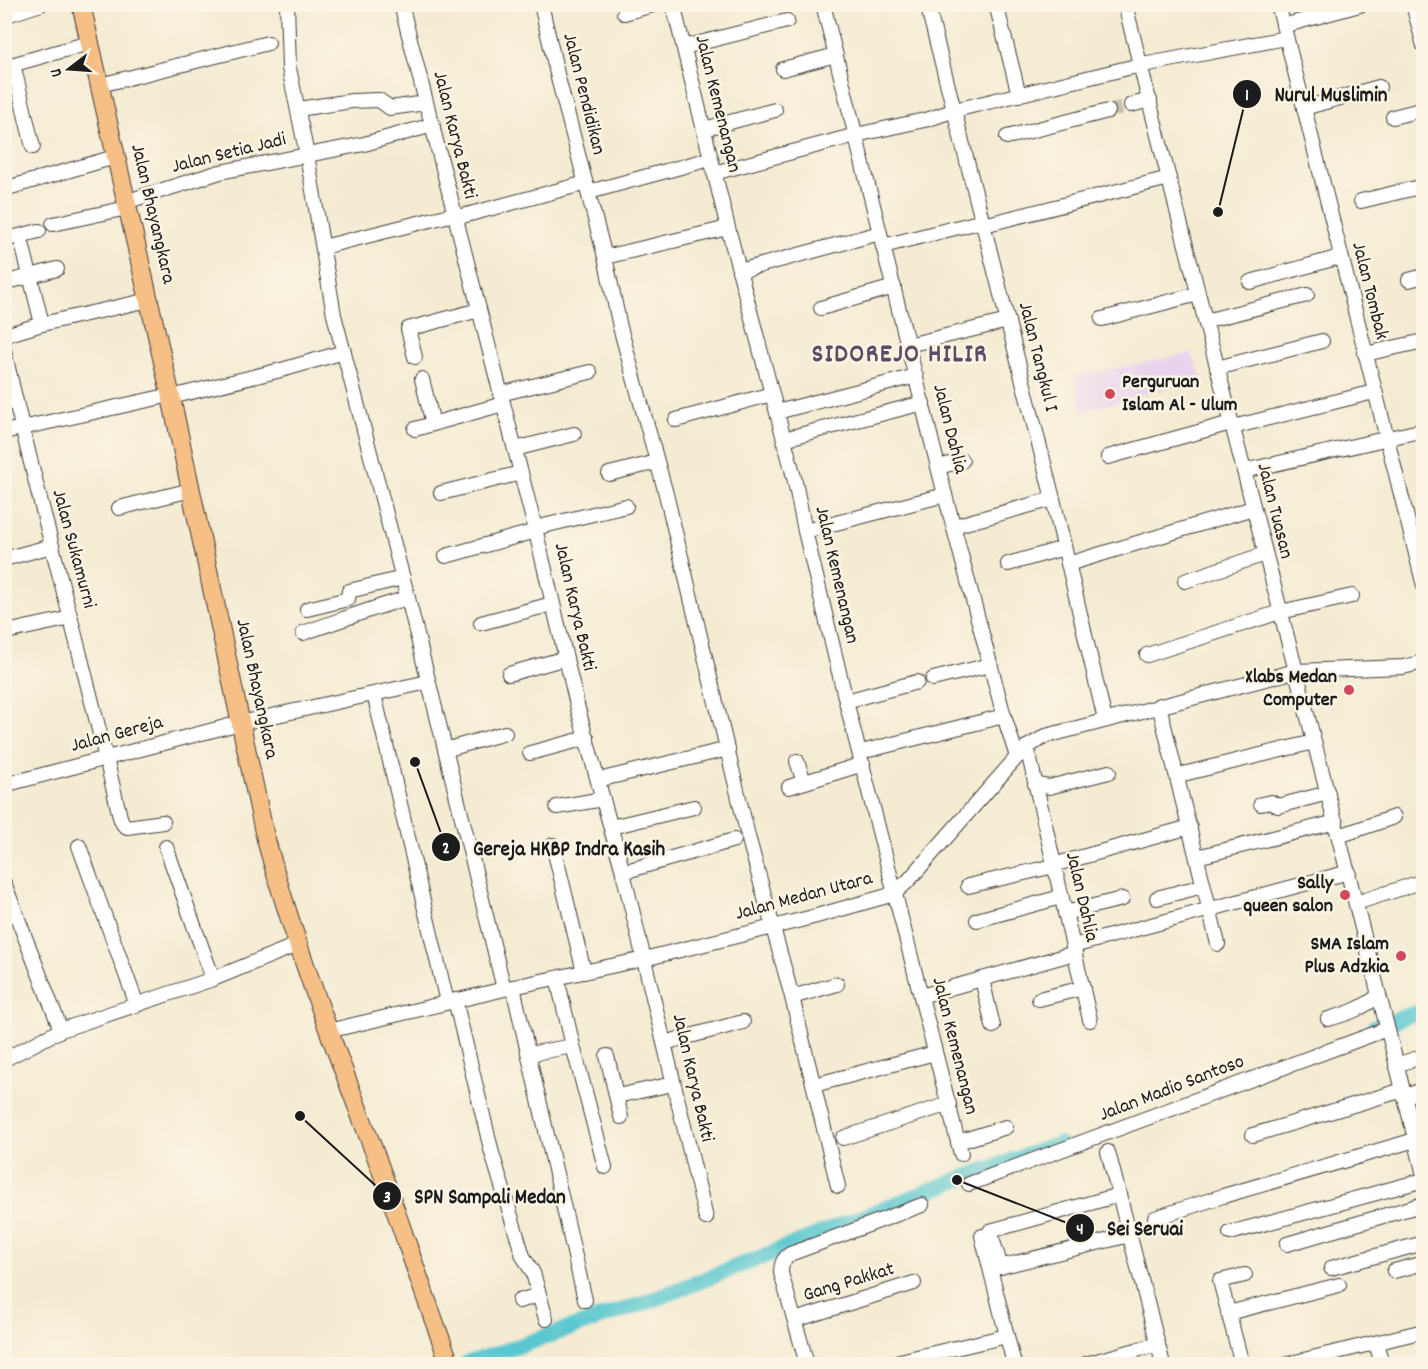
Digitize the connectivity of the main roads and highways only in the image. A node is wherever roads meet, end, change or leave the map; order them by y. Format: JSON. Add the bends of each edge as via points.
{"nodes":[{"id":1,"x":81,"y":4,"type":"edge"},
{"id":2,"x":446,"y":1356,"type":"edge"}],
"edges":[{"from":1,"to":2,"type":"main road","name":"Jalan Bhayangkara","via":[[171,396],[264,832],[328,1031]]}]}
